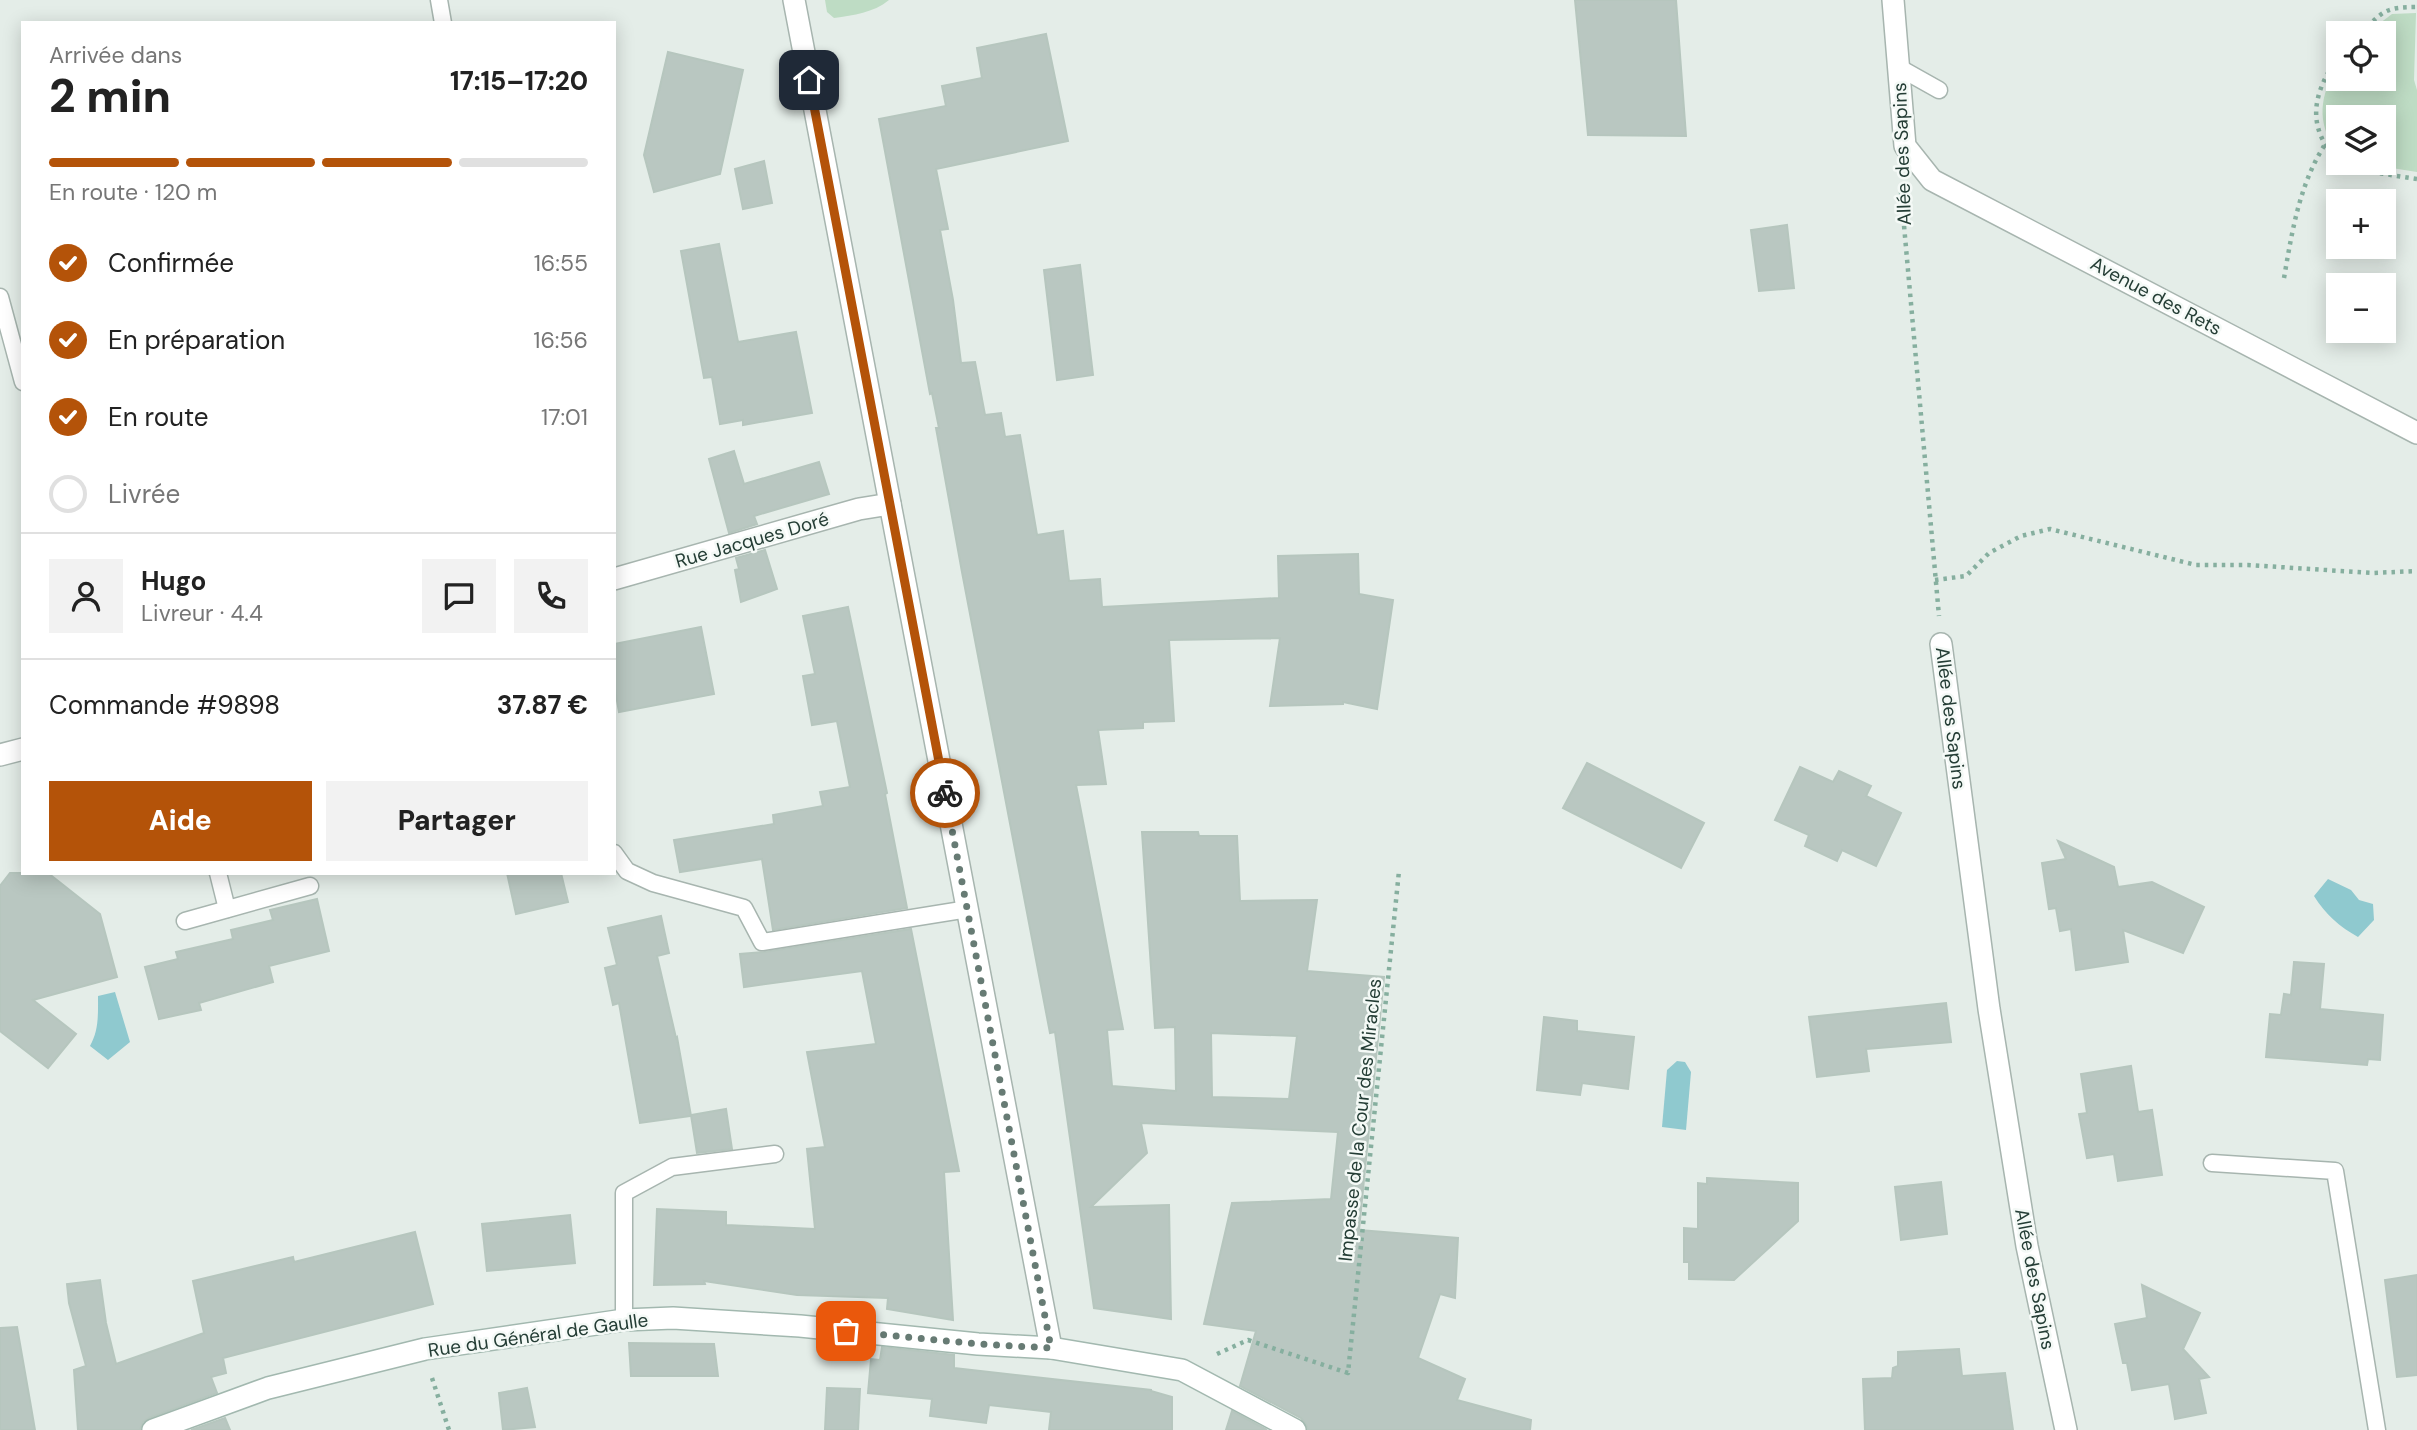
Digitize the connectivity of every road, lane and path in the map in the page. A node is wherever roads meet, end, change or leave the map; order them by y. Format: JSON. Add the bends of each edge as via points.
{"nodes":[{"id":1,"x":439,"y":0,"type":"edge"},
{"id":2,"x":794,"y":0,"type":"edge"},
{"id":3,"x":1893,"y":0,"type":"edge"},
{"id":4,"x":2417,"y":7,"type":"edge"},
{"id":5,"x":443,"y":21,"type":"edge"},
{"id":6,"x":2374,"y":21,"type":"edge"},
{"id":7,"x":1898,"y":67,"type":"junction"},
{"id":8,"x":2326,"y":74,"type":"edge"},
{"id":9,"x":1939,"y":90,"type":"dead end"},
{"id":10,"x":1905,"y":146,"type":"junction"},
{"id":11,"x":2324,"y":146,"type":"joint"},
{"id":12,"x":2391,"y":175,"type":"edge"},
{"id":13,"x":2417,"y":179,"type":"edge"},
{"id":14,"x":2284,"y":278,"type":"dead end"},
{"id":15,"x":0,"y":297,"type":"edge"},
{"id":16,"x":21,"y":376,"type":"edge"},
{"id":17,"x":2417,"y":433,"type":"edge"},
{"id":18,"x":890,"y":504,"type":"junction"},
{"id":19,"x":2417,"y":571,"type":"edge"},
{"id":20,"x":616,"y":578,"type":"edge"},
{"id":21,"x":1936,"y":580,"type":"junction"},
{"id":22,"x":1941,"y":644,"type":"joint"},
{"id":23,"x":21,"y":750,"type":"edge"},
{"id":24,"x":0,"y":755,"type":"edge"},
{"id":25,"x":616,"y":856,"type":"edge"},
{"id":26,"x":1399,"y":871,"type":"dead end"},
{"id":27,"x":218,"y":875,"type":"edge"},
{"id":28,"x":310,"y":886,"type":"dead end"},
{"id":29,"x":227,"y":909,"type":"junction"},
{"id":30,"x":968,"y":909,"type":"junction"},
{"id":31,"x":185,"y":920,"type":"dead end"},
{"id":32,"x":775,"y":1154,"type":"dead end"},
{"id":33,"x":2212,"y":1163,"type":"dead end"},
{"id":34,"x":624,"y":1320,"type":"junction"},
{"id":35,"x":1051,"y":1348,"type":"junction"},
{"id":36,"x":1182,"y":1370,"type":"junction"},
{"id":37,"x":438,"y":1399,"type":"dead end"},
{"id":38,"x":153,"y":1430,"type":"edge"},
{"id":39,"x":449,"y":1430,"type":"edge"},
{"id":40,"x":1295,"y":1430,"type":"edge"},
{"id":41,"x":2066,"y":1430,"type":"edge"},
{"id":42,"x":2377,"y":1430,"type":"edge"}],
"edges":[{"from":1,"to":5,"type":"lane"},
{"from":2,"to":18,"type":"street"},
{"from":3,"to":7,"type":"street","name":"Allée des Sapins"},
{"from":4,"to":6,"type":"path","via":[[2394,7]]},
{"from":7,"to":9,"type":"lane"},
{"from":7,"to":10,"type":"street","name":"Allée des Sapins"},
{"from":8,"to":11,"type":"path","via":[[2316,100]]},
{"from":10,"to":17,"type":"street","name":"Avenue des Rets","via":[[1932,180]]},
{"from":10,"to":21,"type":"path","name":"Allée des Sapins","via":[[1900,181]]},
{"from":11,"to":14,"type":"path","via":[[2295,214]]},
{"from":12,"to":13,"type":"path"},
{"from":15,"to":16,"type":"lane"},
{"from":18,"to":20,"type":"street","name":"Rue Jacques Doré"},
{"from":18,"to":30,"type":"street"},
{"from":19,"to":21,"type":"path","via":[[2196,565],[2050,529],[2021,536],[1989,554],[1966,576]]},
{"from":21,"to":22,"type":"path","name":"Allée des Sapins"},
{"from":22,"to":41,"type":"street","name":"Allée des Sapins","via":[[1991,1022],[2027,1247]]},
{"from":23,"to":24,"type":"street"},
{"from":25,"to":30,"type":"lane","via":[[627,871],[653,883],[744,908],[762,942]]},
{"from":26,"to":36,"type":"path","name":"Impasse de la Cour des Miracles","via":[[1348,1373],[1248,1340]]},
{"from":27,"to":29,"type":"lane"},
{"from":28,"to":29,"type":"lane"},
{"from":29,"to":31,"type":"lane"},
{"from":30,"to":35,"type":"street"},
{"from":32,"to":34,"type":"lane","via":[[671,1167],[624,1193]]},
{"from":33,"to":42,"type":"lane","via":[[2335,1171]]},
{"from":34,"to":35,"type":"street","name":"Rue du Général de Gaulle","via":[[673,1318],[800,1326]]},
{"from":34,"to":38,"type":"street","name":"Rue du Général de Gaulle","via":[[425,1349],[268,1388]]},
{"from":35,"to":36,"type":"street","name":"Rue du Général de Gaulle"},
{"from":36,"to":40,"type":"street","name":"Rue du Général de Gaulle"},
{"from":37,"to":39,"type":"path"}]}
